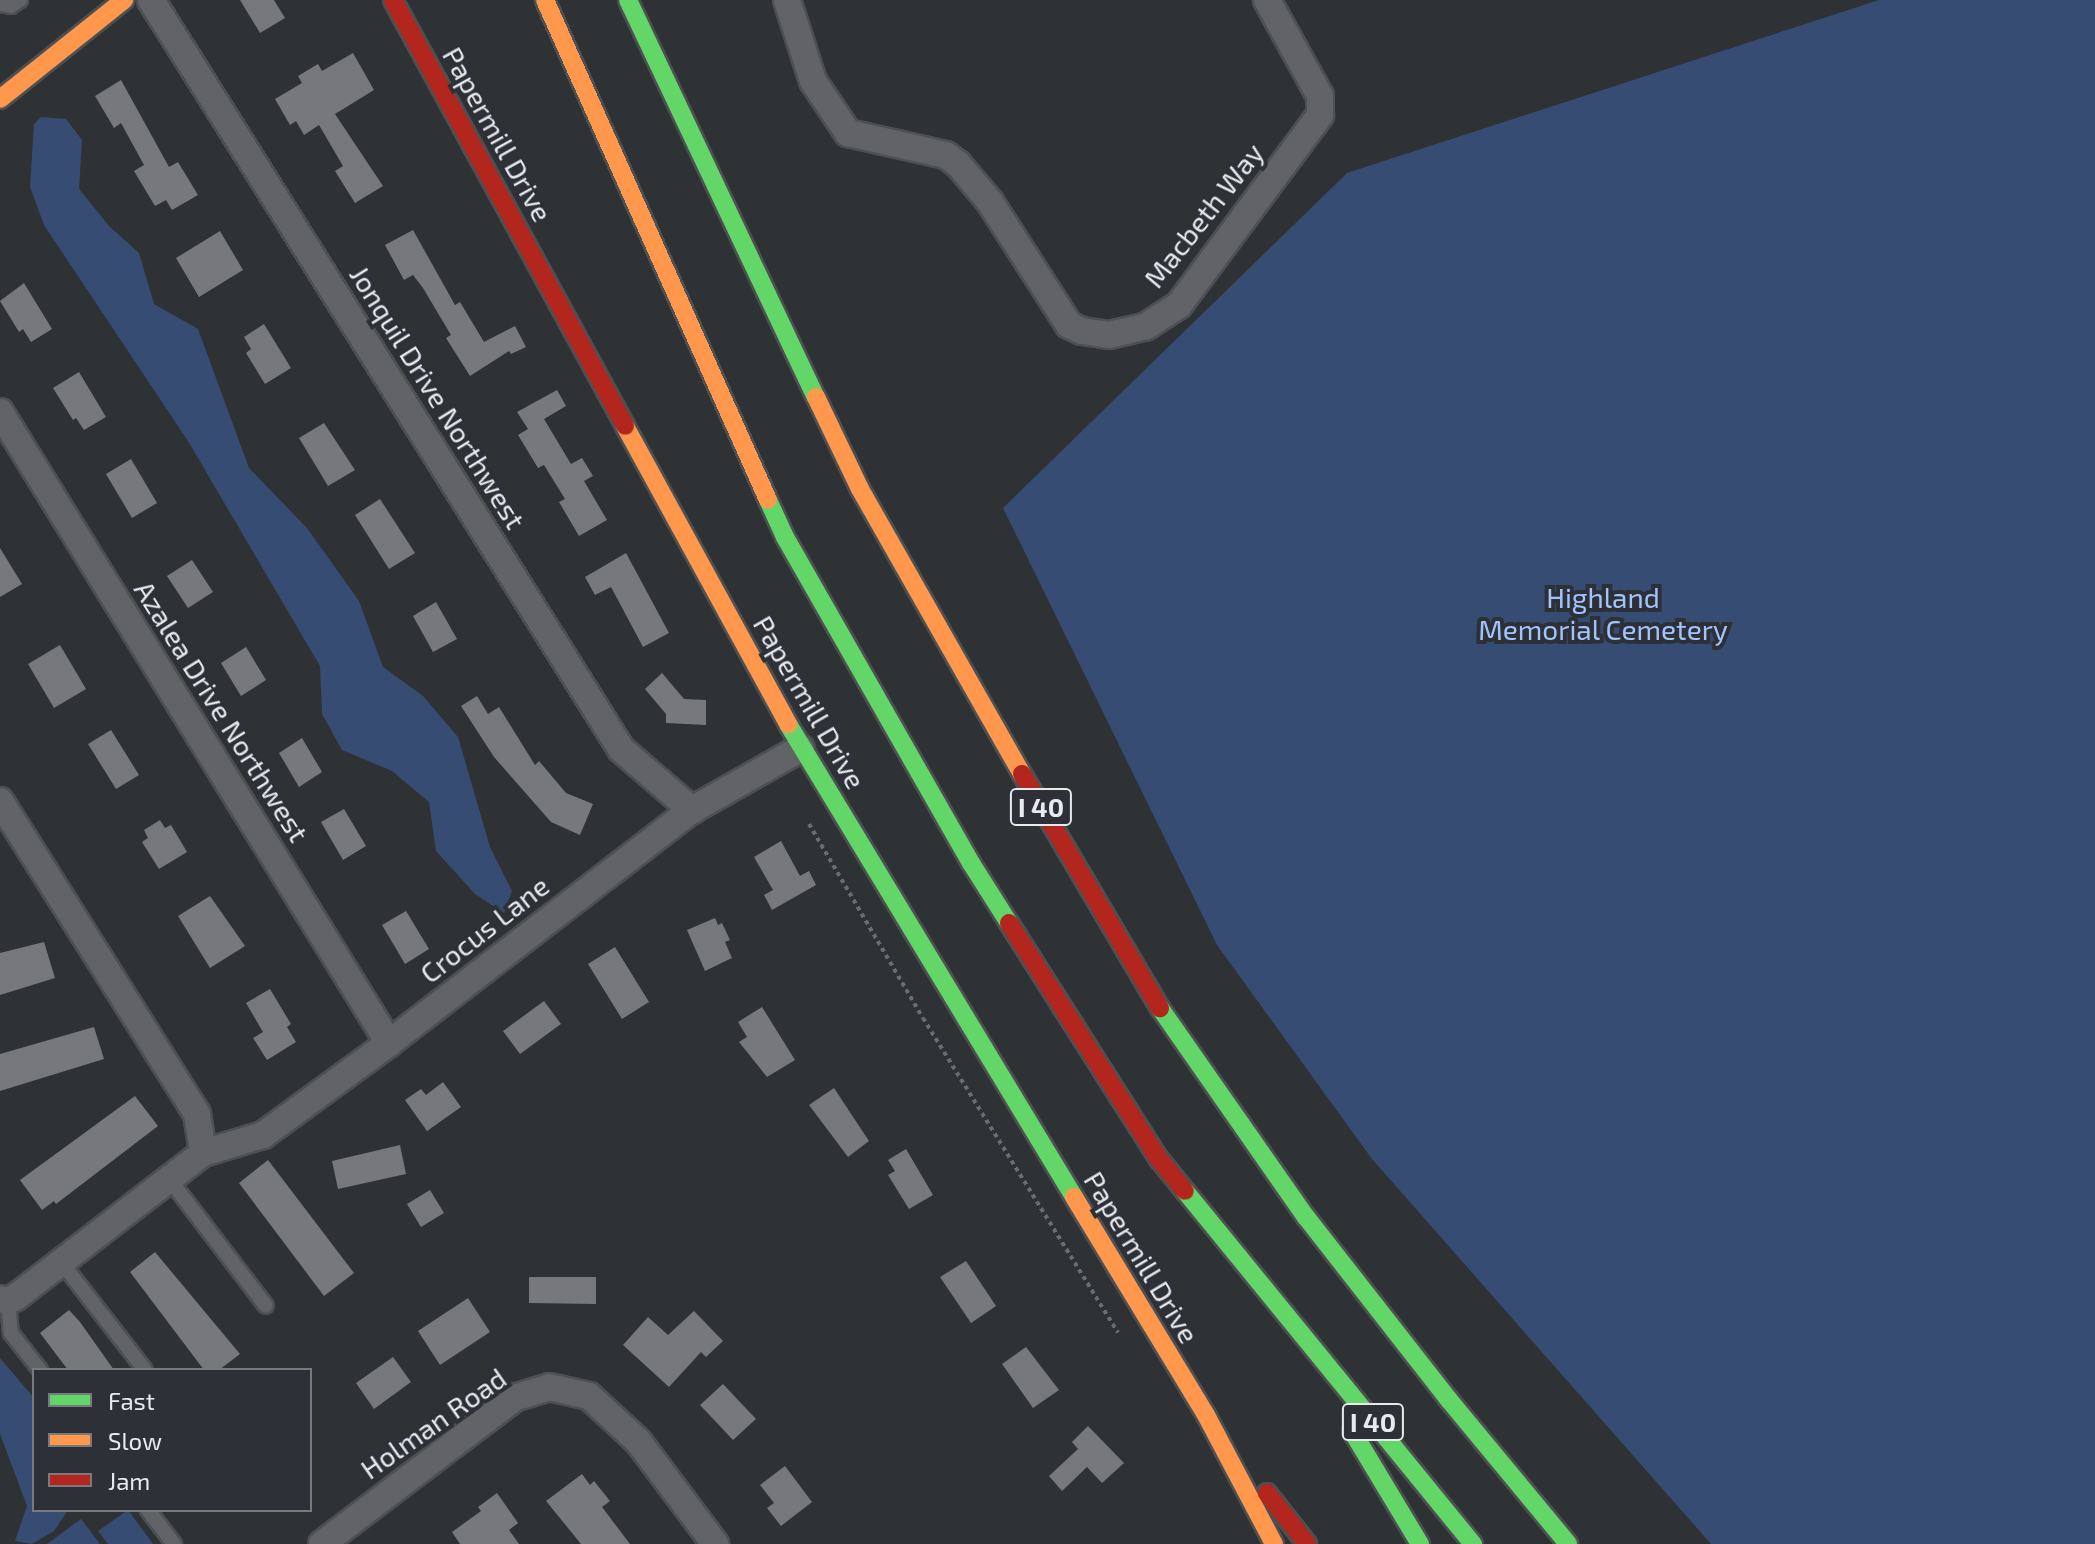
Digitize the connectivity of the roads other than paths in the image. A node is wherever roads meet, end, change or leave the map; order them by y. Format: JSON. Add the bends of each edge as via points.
{"nodes":[{"id":1,"x":20,"y":0,"type":"edge"},
{"id":2,"x":124,"y":0,"type":"edge"},
{"id":3,"x":151,"y":0,"type":"edge"},
{"id":4,"x":393,"y":0,"type":"edge"},
{"id":5,"x":545,"y":0,"type":"edge"},
{"id":6,"x":628,"y":0,"type":"edge"},
{"id":7,"x":787,"y":0,"type":"edge"},
{"id":8,"x":1267,"y":0,"type":"edge"},
{"id":9,"x":0,"y":4,"type":"edge"},
{"id":10,"x":0,"y":99,"type":"edge"},
{"id":11,"x":0,"y":412,"type":"edge"},
{"id":12,"x":801,"y":748,"type":"junction"},
{"id":13,"x":0,"y":801,"type":"edge"},
{"id":14,"x":692,"y":810,"type":"junction"},
{"id":15,"x":389,"y":1043,"type":"junction"},
{"id":16,"x":203,"y":1153,"type":"junction"},
{"id":17,"x":170,"y":1180,"type":"junction"},
{"id":18,"x":62,"y":1263,"type":"junction"},
{"id":19,"x":1273,"y":1299,"type":"junction"},
{"id":20,"x":4,"y":1300,"type":"edge"},
{"id":21,"x":266,"y":1306,"type":"dead end"},
{"id":22,"x":38,"y":1368,"type":"edge"},
{"id":23,"x":143,"y":1368,"type":"edge"},
{"id":24,"x":1206,"y":1415,"type":"junction"},
{"id":25,"x":150,"y":1512,"type":"edge"},
{"id":26,"x":174,"y":1544,"type":"edge"},
{"id":27,"x":322,"y":1544,"type":"edge"},
{"id":28,"x":715,"y":1544,"type":"edge"},
{"id":29,"x":1274,"y":1544,"type":"edge"},
{"id":30,"x":1307,"y":1544,"type":"edge"},
{"id":31,"x":1420,"y":1544,"type":"edge"},
{"id":32,"x":1473,"y":1544,"type":"edge"},
{"id":33,"x":1568,"y":1544,"type":"edge"}],
"edges":[{"from":1,"to":9,"type":"lane","via":[[11,6]]},
{"from":2,"to":10,"type":"main road"},
{"from":3,"to":14,"type":"street","name":"Jonquil Drive Northwest","via":[[621,749]]},
{"from":4,"to":12,"type":"main road","name":"Papermill Drive"},
{"from":5,"to":19,"type":"main road","number":"I 40","via":[[785,537],[971,863],[1150,1146]]},
{"from":6,"to":33,"type":"main road","number":"I 40","via":[[860,489],[1178,1038],[1306,1217]]},
{"from":7,"to":8,"type":"street","name":"Macbeth Way","via":[[813,81],[848,133],[946,155],[958,164],[990,202],[1069,325],[1109,335],[1145,327],[1179,305],[1320,115],[1320,96]]},
{"from":11,"to":15,"type":"street","name":"Azalea Drive Northwest"},
{"from":12,"to":14,"type":"street","name":"Crocus Lane"},
{"from":12,"to":24,"type":"main road","name":"Papermill Drive"},
{"from":13,"to":16,"type":"street","via":[[197,1114]]},
{"from":14,"to":15,"type":"street","name":"Crocus Lane"},
{"from":15,"to":16,"type":"street","name":"Crocus Lane","via":[[263,1135]]},
{"from":16,"to":17,"type":"street","name":"Crocus Lane"},
{"from":17,"to":18,"type":"street","name":"Crocus Lane"},
{"from":17,"to":21,"type":"lane"},
{"from":18,"to":20,"type":"street","name":"Crocus Lane"},
{"from":18,"to":23,"type":"lane"},
{"from":19,"to":31,"type":"main road"},
{"from":19,"to":32,"type":"main road","number":"I 40"},
{"from":20,"to":22,"type":"lane","via":[[11,1333]]},
{"from":24,"to":29,"type":"main road","name":"Papermill Drive"},
{"from":24,"to":30,"type":"main road","name":"Papermill Drive"},
{"from":25,"to":26,"type":"lane"},
{"from":27,"to":28,"type":"street","name":"Holman Road","via":[[514,1398],[549,1387],[589,1396],[638,1441]]}]}
